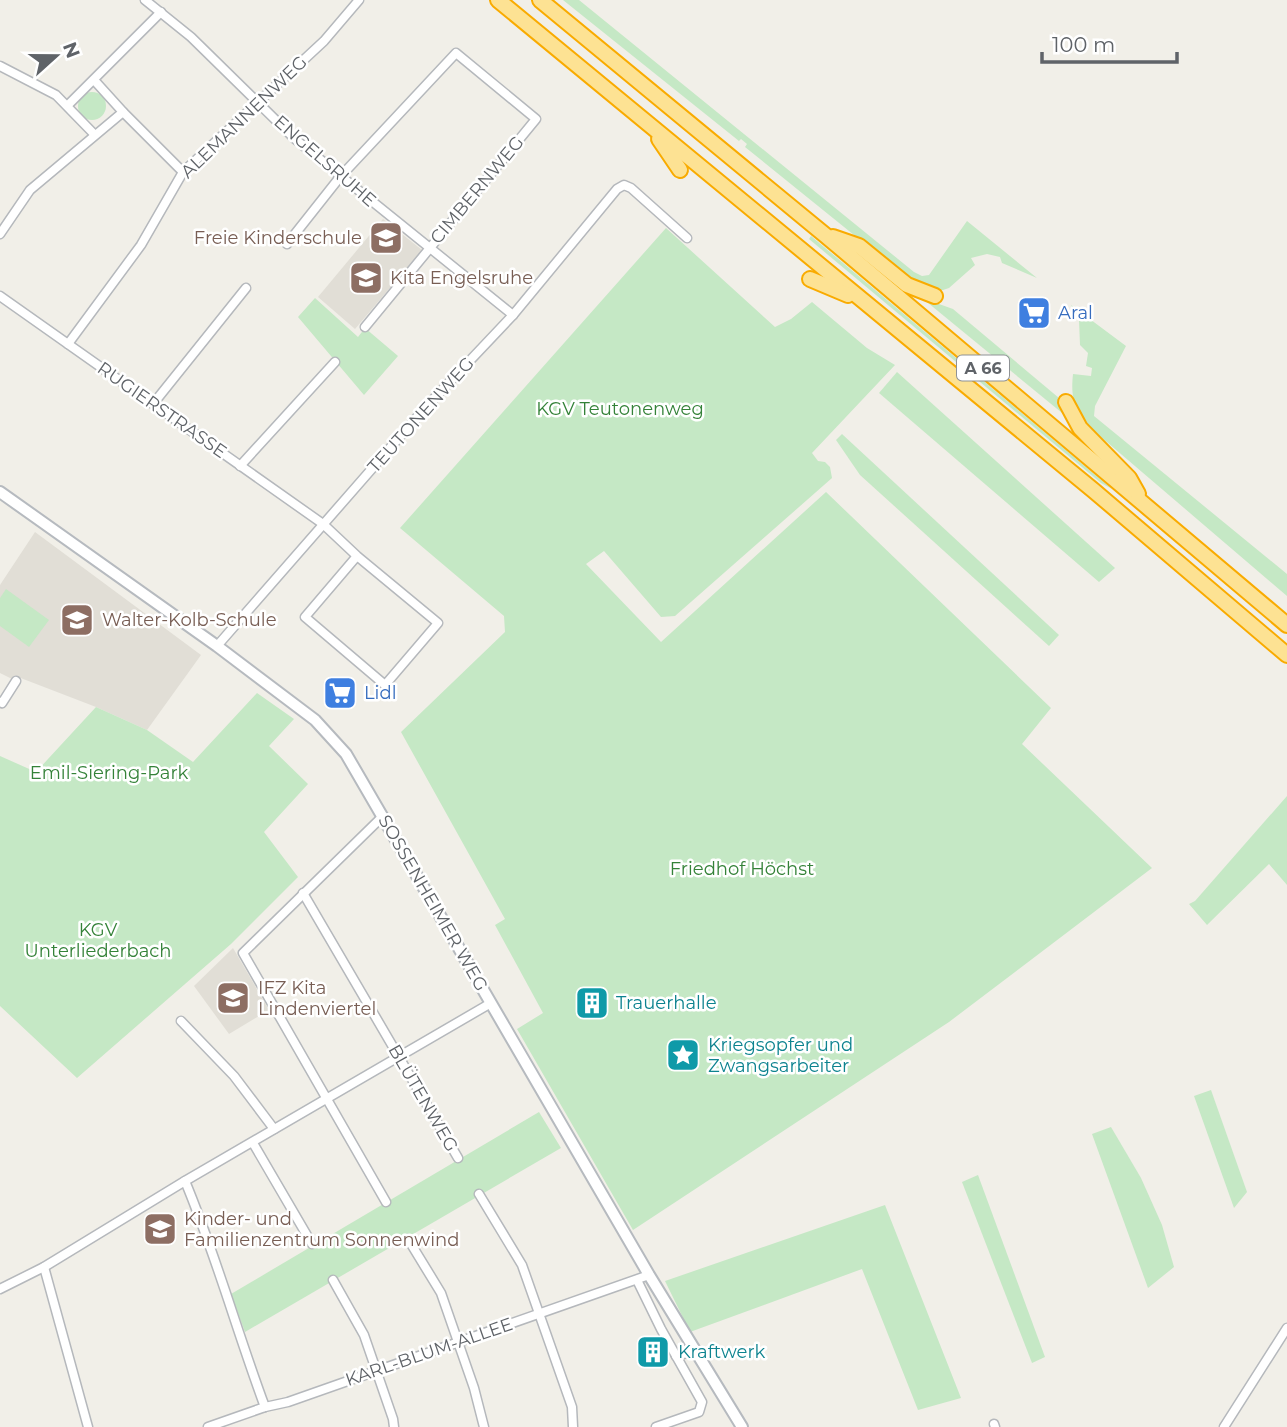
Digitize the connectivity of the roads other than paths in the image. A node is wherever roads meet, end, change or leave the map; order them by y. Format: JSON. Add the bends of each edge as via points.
{"nodes":[{"id":1,"x":145,"y":0,"type":"edge"},
{"id":2,"x":359,"y":0,"type":"edge"},
{"id":3,"x":498,"y":0,"type":"edge"},
{"id":4,"x":540,"y":0,"type":"edge"},
{"id":5,"x":161,"y":12,"type":"junction"},
{"id":6,"x":0,"y":66,"type":"edge"},
{"id":7,"x":94,"y":80,"type":"junction"},
{"id":8,"x":258,"y":102,"type":"junction"},
{"id":9,"x":68,"y":105,"type":"junction"},
{"id":10,"x":123,"y":112,"type":"junction"},
{"id":11,"x":648,"y":124,"type":"junction"},
{"id":12,"x":94,"y":134,"type":"junction"},
{"id":13,"x":680,"y":170,"type":"dead end"},
{"id":14,"x":183,"y":172,"type":"junction"},
{"id":15,"x":340,"y":177,"type":"junction"},
{"id":16,"x":0,"y":234,"type":"edge"},
{"id":17,"x":825,"y":235,"type":"junction"},
{"id":18,"x":687,"y":238,"type":"dead end"},
{"id":19,"x":287,"y":244,"type":"dead end"},
{"id":20,"x":430,"y":248,"type":"junction"},
{"id":21,"x":810,"y":279,"type":"dead end"},
{"id":22,"x":246,"y":288,"type":"dead end"},
{"id":23,"x":0,"y":296,"type":"edge"},
{"id":24,"x":935,"y":296,"type":"dead end"},
{"id":25,"x":863,"y":301,"type":"junction"},
{"id":26,"x":513,"y":315,"type":"junction"},
{"id":27,"x":365,"y":327,"type":"dead end"},
{"id":28,"x":68,"y":344,"type":"junction"},
{"id":29,"x":335,"y":362,"type":"dead end"},
{"id":30,"x":1066,"y":402,"type":"dead end"},
{"id":31,"x":153,"y":404,"type":"junction"},
{"id":32,"x":240,"y":466,"type":"junction"},
{"id":33,"x":0,"y":492,"type":"edge"},
{"id":34,"x":1142,"y":501,"type":"junction"},
{"id":35,"x":323,"y":524,"type":"junction"},
{"id":36,"x":357,"y":556,"type":"junction"},
{"id":37,"x":1287,"y":625,"type":"edge"},
{"id":38,"x":217,"y":646,"type":"junction"},
{"id":39,"x":1287,"y":655,"type":"edge"},
{"id":40,"x":16,"y":681,"type":"dead end"},
{"id":41,"x":0,"y":702,"type":"edge"},
{"id":42,"x":382,"y":817,"type":"junction"},
{"id":43,"x":303,"y":893,"type":"junction"},
{"id":44,"x":491,"y":1003,"type":"junction"},
{"id":45,"x":181,"y":1021,"type":"dead end"},
{"id":46,"x":399,"y":1057,"type":"junction"},
{"id":47,"x":326,"y":1099,"type":"junction"},
{"id":48,"x":274,"y":1129,"type":"junction"},
{"id":49,"x":253,"y":1143,"type":"junction"},
{"id":50,"x":458,"y":1158,"type":"dead end"},
{"id":51,"x":186,"y":1181,"type":"junction"},
{"id":52,"x":479,"y":1194,"type":"dead end"},
{"id":53,"x":386,"y":1202,"type":"dead end"},
{"id":54,"x":408,"y":1239,"type":"dead end"},
{"id":55,"x":312,"y":1244,"type":"dead end"},
{"id":56,"x":44,"y":1267,"type":"junction"},
{"id":57,"x":649,"y":1275,"type":"junction"},
{"id":58,"x":333,"y":1280,"type":"dead end"},
{"id":59,"x":637,"y":1280,"type":"junction"},
{"id":60,"x":0,"y":1289,"type":"edge"},
{"id":61,"x":539,"y":1314,"type":"junction"},
{"id":62,"x":1287,"y":1328,"type":"edge"},
{"id":63,"x":458,"y":1342,"type":"junction"},
{"id":64,"x":695,"y":1350,"type":"junction"},
{"id":65,"x":676,"y":1356,"type":"junction"},
{"id":66,"x":376,"y":1369,"type":"junction"},
{"id":67,"x":265,"y":1407,"type":"junction"},
{"id":68,"x":1227,"y":1423,"type":"edge"},
{"id":69,"x":88,"y":1427,"type":"edge"},
{"id":70,"x":208,"y":1427,"type":"edge"},
{"id":71,"x":394,"y":1427,"type":"edge"},
{"id":72,"x":484,"y":1427,"type":"edge"},
{"id":73,"x":573,"y":1427,"type":"edge"},
{"id":74,"x":656,"y":1427,"type":"edge"},
{"id":75,"x":742,"y":1427,"type":"edge"}],
"edges":[{"from":1,"to":5,"type":"street","name":"ENGELSRUHE"},
{"from":2,"to":8,"type":"street","name":"ALEMANNENWEG","via":[[324,41]]},
{"from":3,"to":11,"type":"highway","number":"A 66"},
{"from":4,"to":17,"type":"highway","number":"A 66"},
{"from":5,"to":7,"type":"street"},
{"from":5,"to":8,"type":"street","name":"ENGELSRUHE"},
{"from":6,"to":9,"type":"street"},
{"from":7,"to":9,"type":"street"},
{"from":7,"to":10,"type":"street"},
{"from":8,"to":14,"type":"street","name":"ALEMANNENWEG"},
{"from":8,"to":15,"type":"street","name":"ENGELSRUHE"},
{"from":9,"to":12,"type":"street"},
{"from":10,"to":12,"type":"street"},
{"from":10,"to":14,"type":"street"},
{"from":11,"to":13,"type":"highway"},
{"from":11,"to":25,"type":"highway","number":"A 66"},
{"from":12,"to":16,"type":"street","via":[[30,190]]},
{"from":14,"to":28,"type":"street","name":"ALEMANNENWEG","via":[[141,245]]},
{"from":15,"to":19,"type":"street"},
{"from":15,"to":20,"type":"street","name":"ENGELSRUHE"},
{"from":15,"to":20,"type":"street","name":"CIMBERNWEG","via":[[456,53],[537,119]]},
{"from":17,"to":24,"type":"highway","via":[[859,246],[907,285]]},
{"from":17,"to":34,"type":"highway","number":"A 66"},
{"from":18,"to":26,"type":"street","name":"TEUTONENWEG","via":[[624,185]]},
{"from":20,"to":26,"type":"street","name":"ENGELSRUHE"},
{"from":20,"to":27,"type":"street","name":"CIMBERNWEG"},
{"from":21,"to":25,"type":"highway"},
{"from":22,"to":31,"type":"street"},
{"from":23,"to":28,"type":"street","name":"RUGIERSTRASSE"},
{"from":25,"to":39,"type":"highway","number":"A 66"},
{"from":26,"to":35,"type":"street","name":"TEUTONENWEG"},
{"from":28,"to":31,"type":"street","name":"RUGIERSTRASSE"},
{"from":29,"to":32,"type":"street"},
{"from":30,"to":34,"type":"highway","via":[[1080,428],[1129,478]]},
{"from":31,"to":32,"type":"street","name":"RUGIERSTRASSE"},
{"from":32,"to":35,"type":"street","name":"RUGIERSTRASSE"},
{"from":33,"to":38,"type":"street","name":"SOSSENHEIMER WEG"},
{"from":34,"to":37,"type":"highway","number":"A 66"},
{"from":35,"to":36,"type":"street","name":"RUGIERSTRASSE"},
{"from":35,"to":38,"type":"street","name":"TEUTONENWEG"},
{"from":36,"to":36,"type":"street","name":"RUGIERSTRASSE","via":[[438,623],[385,685],[305,617]]},
{"from":38,"to":42,"type":"street","name":"SOSSENHEIMER WEG","via":[[330,735]]},
{"from":40,"to":41,"type":"street"},
{"from":42,"to":43,"type":"street"},
{"from":42,"to":44,"type":"street","name":"SOSSENHEIMER WEG"},
{"from":43,"to":46,"type":"street","name":"BLÜTENWEG"},
{"from":43,"to":47,"type":"street","via":[[243,953]]},
{"from":44,"to":46,"type":"street"},
{"from":44,"to":57,"type":"street","name":"SOSSENHEIMER WEG"},
{"from":45,"to":48,"type":"street","via":[[234,1076]]},
{"from":46,"to":47,"type":"street"},
{"from":46,"to":50,"type":"street","name":"BLÜTENWEG"},
{"from":47,"to":48,"type":"street"},
{"from":47,"to":53,"type":"street"},
{"from":48,"to":49,"type":"street"},
{"from":49,"to":51,"type":"street"},
{"from":49,"to":55,"type":"street"},
{"from":51,"to":56,"type":"street"},
{"from":51,"to":67,"type":"street"},
{"from":52,"to":61,"type":"street","via":[[522,1265]]},
{"from":54,"to":63,"type":"street","via":[[441,1293]]},
{"from":56,"to":60,"type":"street"},
{"from":56,"to":69,"type":"street"},
{"from":57,"to":59,"type":"street","name":"KARL-BLUM-ALLEE"},
{"from":57,"to":64,"type":"street","name":"SOSSENHEIMER WEG"},
{"from":58,"to":66,"type":"street","via":[[364,1335]]},
{"from":59,"to":61,"type":"street","name":"KARL-BLUM-ALLEE"},
{"from":59,"to":65,"type":"street"},
{"from":61,"to":63,"type":"street","name":"KARL-BLUM-ALLEE"},
{"from":61,"to":73,"type":"street","via":[[572,1407]]},
{"from":62,"to":68,"type":"street"},
{"from":63,"to":66,"type":"street","name":"KARL-BLUM-ALLEE"},
{"from":63,"to":72,"type":"street"},
{"from":64,"to":65,"type":"street"},
{"from":64,"to":75,"type":"street","name":"SOSSENHEIMER WEG"},
{"from":65,"to":74,"type":"street","via":[[702,1402],[699,1412]]},
{"from":66,"to":67,"type":"street","name":"KARL-BLUM-ALLEE"},
{"from":66,"to":71,"type":"street"},
{"from":67,"to":70,"type":"street","name":"KARL-BLUM-ALLEE"}]}
